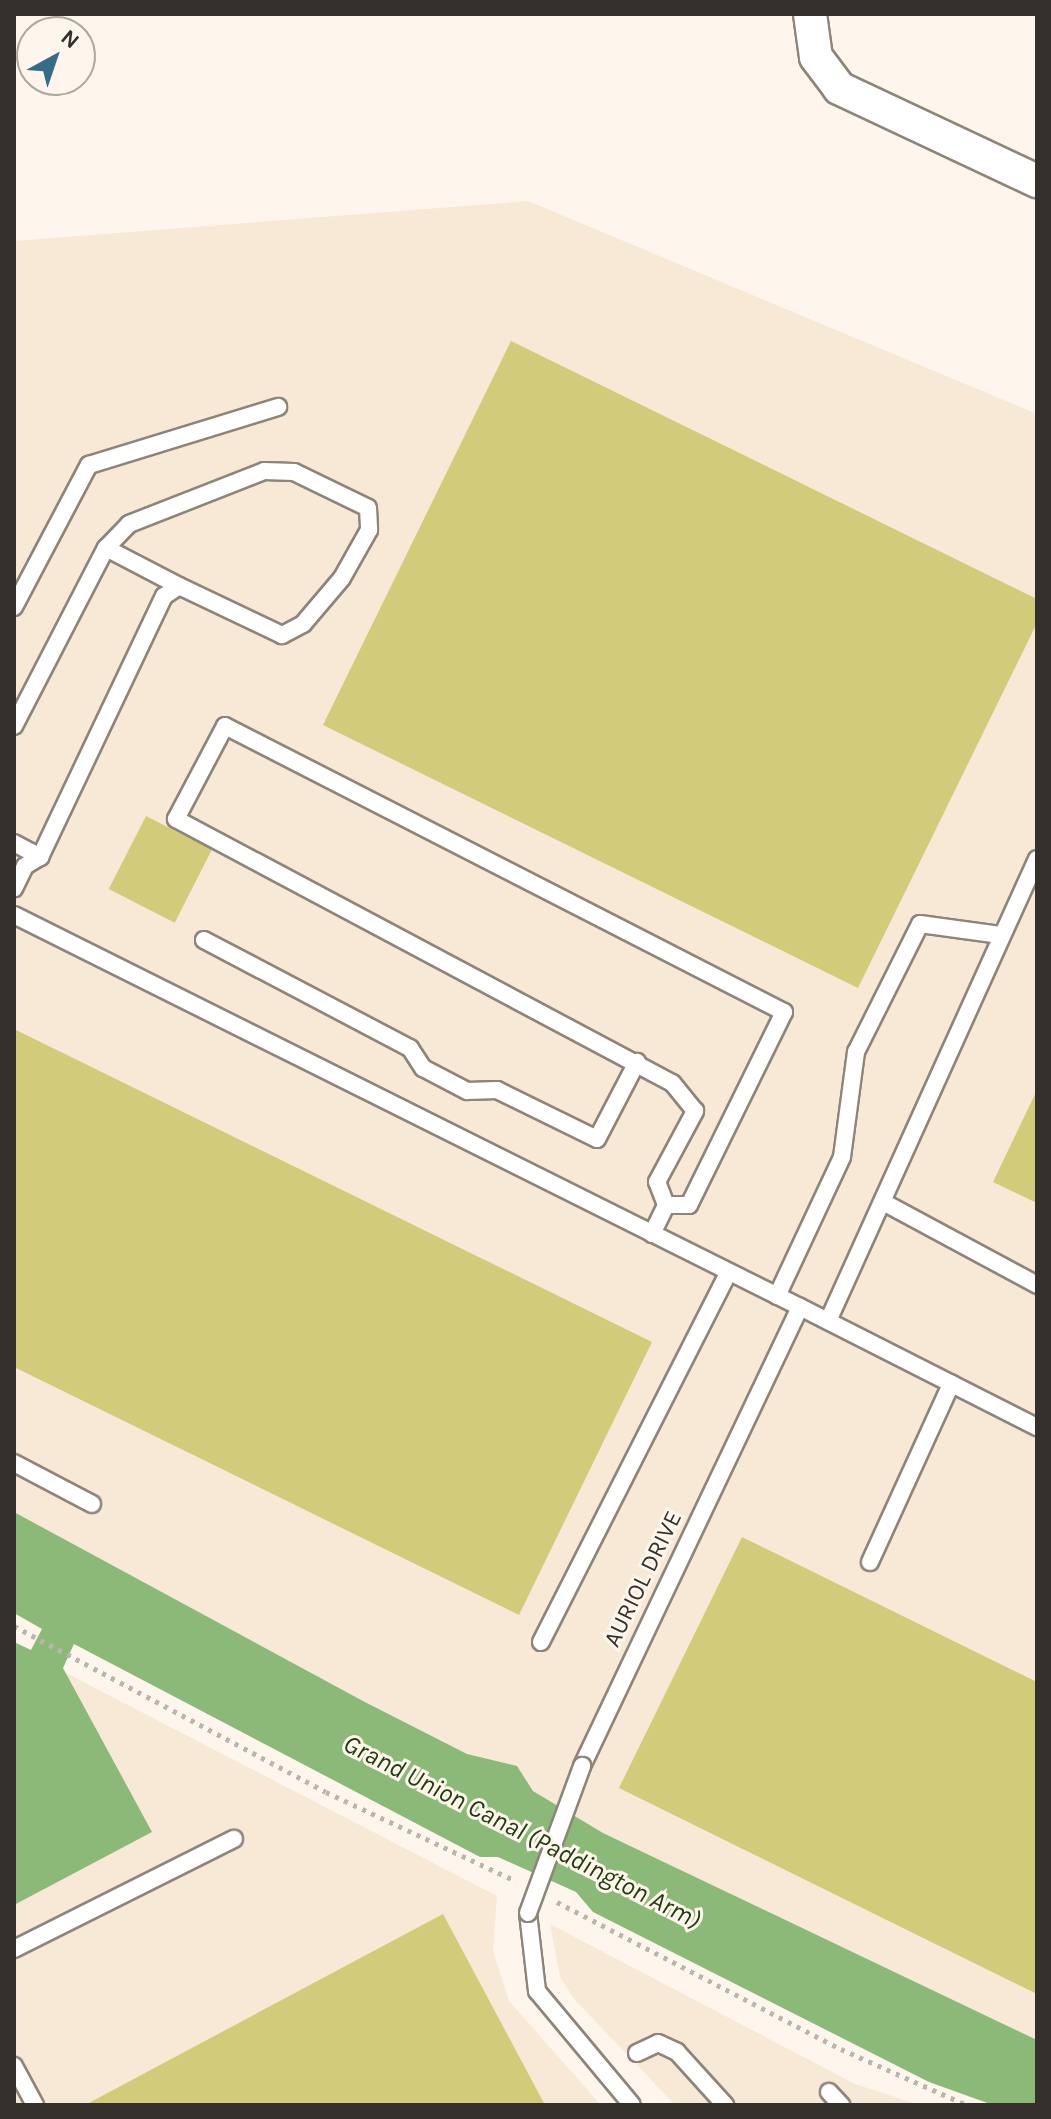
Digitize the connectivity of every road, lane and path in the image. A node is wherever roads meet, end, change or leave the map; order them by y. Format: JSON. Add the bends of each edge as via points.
{"nodes":[{"id":1,"x":810,"y":14,"type":"edge"},
{"id":2,"x":1037,"y":181,"type":"edge"},
{"id":3,"x":278,"y":407,"type":"dead end"},
{"id":4,"x":106,"y":548,"type":"junction"},
{"id":5,"x":179,"y":586,"type":"junction"},
{"id":6,"x":14,"y":607,"type":"edge"},
{"id":7,"x":14,"y":726,"type":"edge"},
{"id":8,"x":14,"y":843,"type":"edge"},
{"id":9,"x":40,"y":857,"type":"junction"},
{"id":10,"x":1037,"y":859,"type":"edge"},
{"id":11,"x":14,"y":889,"type":"edge"},
{"id":12,"x":14,"y":915,"type":"edge"},
{"id":13,"x":1000,"y":935,"type":"junction"},
{"id":14,"x":204,"y":940,"type":"dead end"},
{"id":15,"x":637,"y":1062,"type":"junction"},
{"id":16,"x":885,"y":1203,"type":"junction"},
{"id":17,"x":666,"y":1205,"type":"junction"},
{"id":18,"x":652,"y":1234,"type":"junction"},
{"id":19,"x":729,"y":1272,"type":"junction"},
{"id":20,"x":1037,"y":1285,"type":"edge"},
{"id":21,"x":777,"y":1296,"type":"junction"},
{"id":22,"x":800,"y":1307,"type":"junction"},
{"id":23,"x":828,"y":1321,"type":"junction"},
{"id":24,"x":951,"y":1384,"type":"junction"},
{"id":25,"x":1037,"y":1427,"type":"edge"},
{"id":26,"x":14,"y":1463,"type":"edge"},
{"id":27,"x":92,"y":1504,"type":"dead end"},
{"id":28,"x":870,"y":1562,"type":"dead end"},
{"id":29,"x":14,"y":1626,"type":"edge"},
{"id":30,"x":541,"y":1642,"type":"dead end"},
{"id":31,"x":234,"y":1839,"type":"dead end"},
{"id":32,"x":530,"y":1888,"type":"dead end"},
{"id":33,"x":543,"y":1895,"type":"dead end"},
{"id":34,"x":14,"y":1949,"type":"edge"},
{"id":35,"x":637,"y":2053,"type":"dead end"},
{"id":36,"x":14,"y":2066,"type":"edge"},
{"id":37,"x":829,"y":2092,"type":"dead end"},
{"id":38,"x":35,"y":2105,"type":"edge"},
{"id":39,"x":632,"y":2105,"type":"edge"},
{"id":40,"x":725,"y":2105,"type":"edge"},
{"id":41,"x":841,"y":2105,"type":"edge"},
{"id":42,"x":967,"y":2105,"type":"edge"}],
"edges":[{"from":1,"to":2,"type":"street","via":[[816,57],[839,88]]},
{"from":3,"to":6,"type":"lane","via":[[89,465]]},
{"from":4,"to":5,"type":"lane"},
{"from":4,"to":5,"type":"lane","via":[[129,524],[264,471],[294,472],[368,508],[369,530],[342,578],[303,624],[282,635]]},
{"from":4,"to":7,"type":"lane"},
{"from":5,"to":9,"type":"lane","via":[[164,596]]},
{"from":8,"to":9,"type":"lane"},
{"from":9,"to":11,"type":"lane","via":[[25,866]]},
{"from":10,"to":13,"type":"lane"},
{"from":12,"to":18,"type":"lane"},
{"from":13,"to":16,"type":"lane"},
{"from":13,"to":21,"type":"lane","via":[[920,924],[856,1052],[842,1157]]},
{"from":14,"to":15,"type":"lane","via":[[410,1048],[423,1068],[456,1085],[497,1090],[597,1139]]},
{"from":15,"to":17,"type":"lane","via":[[672,1083],[695,1111],[657,1182]]},
{"from":15,"to":17,"type":"lane","via":[[176,819],[225,726],[784,1012],[689,1205]]},
{"from":16,"to":20,"type":"lane"},
{"from":16,"to":23,"type":"lane"},
{"from":17,"to":18,"type":"lane"},
{"from":18,"to":19,"type":"lane"},
{"from":19,"to":21,"type":"lane"},
{"from":19,"to":30,"type":"lane"},
{"from":21,"to":22,"type":"lane"},
{"from":22,"to":23,"type":"lane"},
{"from":22,"to":39,"type":"lane","name":"AURIOL DRIVE","bridge":true,"via":[[582,1766],[528,1913],[537,1991]]},
{"from":23,"to":24,"type":"lane"},
{"from":24,"to":25,"type":"lane"},
{"from":24,"to":28,"type":"lane"},
{"from":26,"to":27,"type":"lane"},
{"from":29,"to":32,"type":"path","via":[[326,1792]]},
{"from":31,"to":34,"type":"lane"},
{"from":33,"to":42,"type":"path","via":[[841,2049]]},
{"from":35,"to":40,"type":"lane","via":[[658,2043],[677,2052]]},
{"from":36,"to":38,"type":"lane"},
{"from":37,"to":41,"type":"lane"}]}
